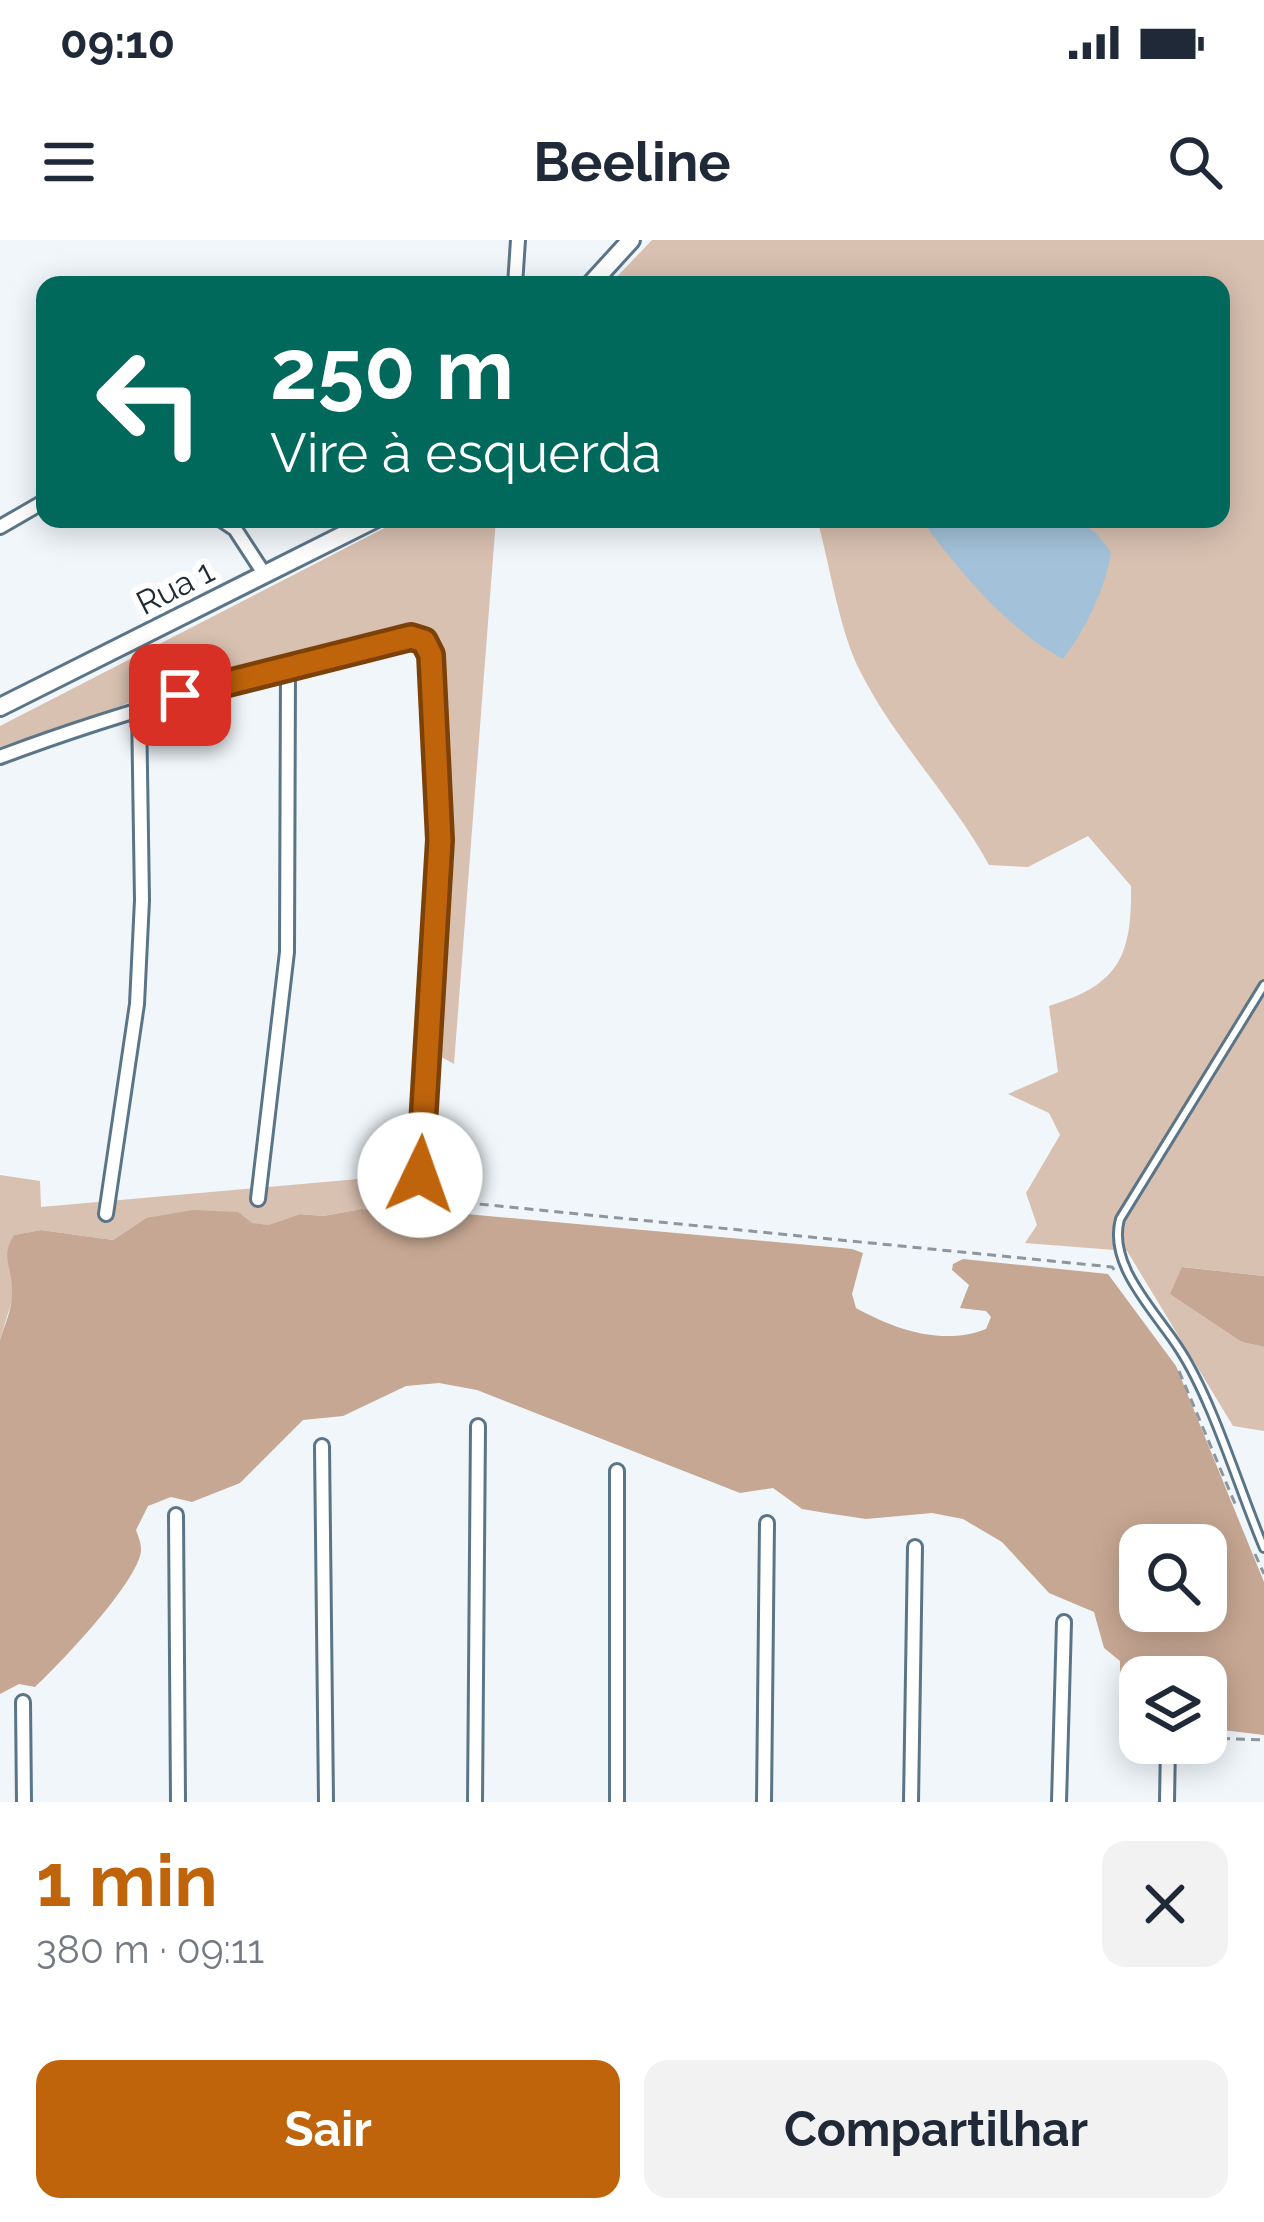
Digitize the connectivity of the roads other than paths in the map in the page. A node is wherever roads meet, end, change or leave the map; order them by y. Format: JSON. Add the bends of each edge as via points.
{"nodes":[{"id":1,"x":518,"y":240,"type":"edge"},
{"id":2,"x":631,"y":240,"type":"edge"},
{"id":3,"x":516,"y":276,"type":"edge"},
{"id":4,"x":598,"y":276,"type":"edge"},
{"id":5,"x":36,"y":506,"type":"edge"},
{"id":6,"x":1,"y":523,"type":"edge"},
{"id":7,"x":234,"y":528,"type":"edge"},
{"id":8,"x":357,"y":528,"type":"edge"},
{"id":9,"x":265,"y":575,"type":"junction"},
{"id":10,"x":288,"y":667,"type":"junction"},
{"id":11,"x":139,"y":706,"type":"junction"},
{"id":12,"x":0,"y":707,"type":"edge"},
{"id":13,"x":0,"y":758,"type":"edge"},
{"id":14,"x":1264,"y":985,"type":"edge"},
{"id":15,"x":420,"y":1175,"type":"road end"},
{"id":16,"x":258,"y":1198,"type":"dead end"},
{"id":17,"x":106,"y":1214,"type":"dead end"},
{"id":18,"x":478,"y":1426,"type":"dead end"},
{"id":19,"x":322,"y":1446,"type":"dead end"},
{"id":20,"x":617,"y":1471,"type":"dead end"},
{"id":21,"x":176,"y":1515,"type":"dead end"},
{"id":22,"x":767,"y":1523,"type":"dead end"},
{"id":23,"x":915,"y":1547,"type":"dead end"},
{"id":24,"x":1264,"y":1548,"type":"edge"},
{"id":25,"x":1064,"y":1622,"type":"dead end"},
{"id":26,"x":23,"y":1702,"type":"dead end"},
{"id":27,"x":1168,"y":1764,"type":"edge"},
{"id":28,"x":24,"y":1802,"type":"edge"},
{"id":29,"x":178,"y":1802,"type":"edge"},
{"id":30,"x":326,"y":1802,"type":"edge"},
{"id":31,"x":475,"y":1802,"type":"edge"},
{"id":32,"x":617,"y":1802,"type":"edge"},
{"id":33,"x":764,"y":1802,"type":"edge"},
{"id":34,"x":911,"y":1802,"type":"edge"},
{"id":35,"x":1059,"y":1802,"type":"edge"},
{"id":36,"x":1167,"y":1802,"type":"edge"}],
"edges":[{"from":1,"to":3,"type":"street"},
{"from":2,"to":4,"type":"street"},
{"from":5,"to":6,"type":"street"},
{"from":7,"to":9,"type":"street"},
{"from":8,"to":9,"type":"street","name":"Rua 1"},
{"from":9,"to":12,"type":"street","name":"Rua 1"},
{"from":10,"to":11,"type":"street"},
{"from":10,"to":15,"type":"street","via":[[411,637],[431,655],[440,840]]},
{"from":10,"to":16,"type":"street","via":[[287,952]]},
{"from":11,"to":13,"type":"street"},
{"from":11,"to":17,"type":"street","via":[[137,1004]]},
{"from":14,"to":24,"type":"lane","via":[[1120,1220],[1117,1239],[1121,1261],[1186,1360]]},
{"from":18,"to":31,"type":"street"},
{"from":19,"to":30,"type":"street"},
{"from":20,"to":32,"type":"street"},
{"from":21,"to":29,"type":"street"},
{"from":22,"to":33,"type":"street"},
{"from":23,"to":34,"type":"street"},
{"from":25,"to":35,"type":"street"},
{"from":26,"to":28,"type":"street"},
{"from":27,"to":36,"type":"street"}]}
